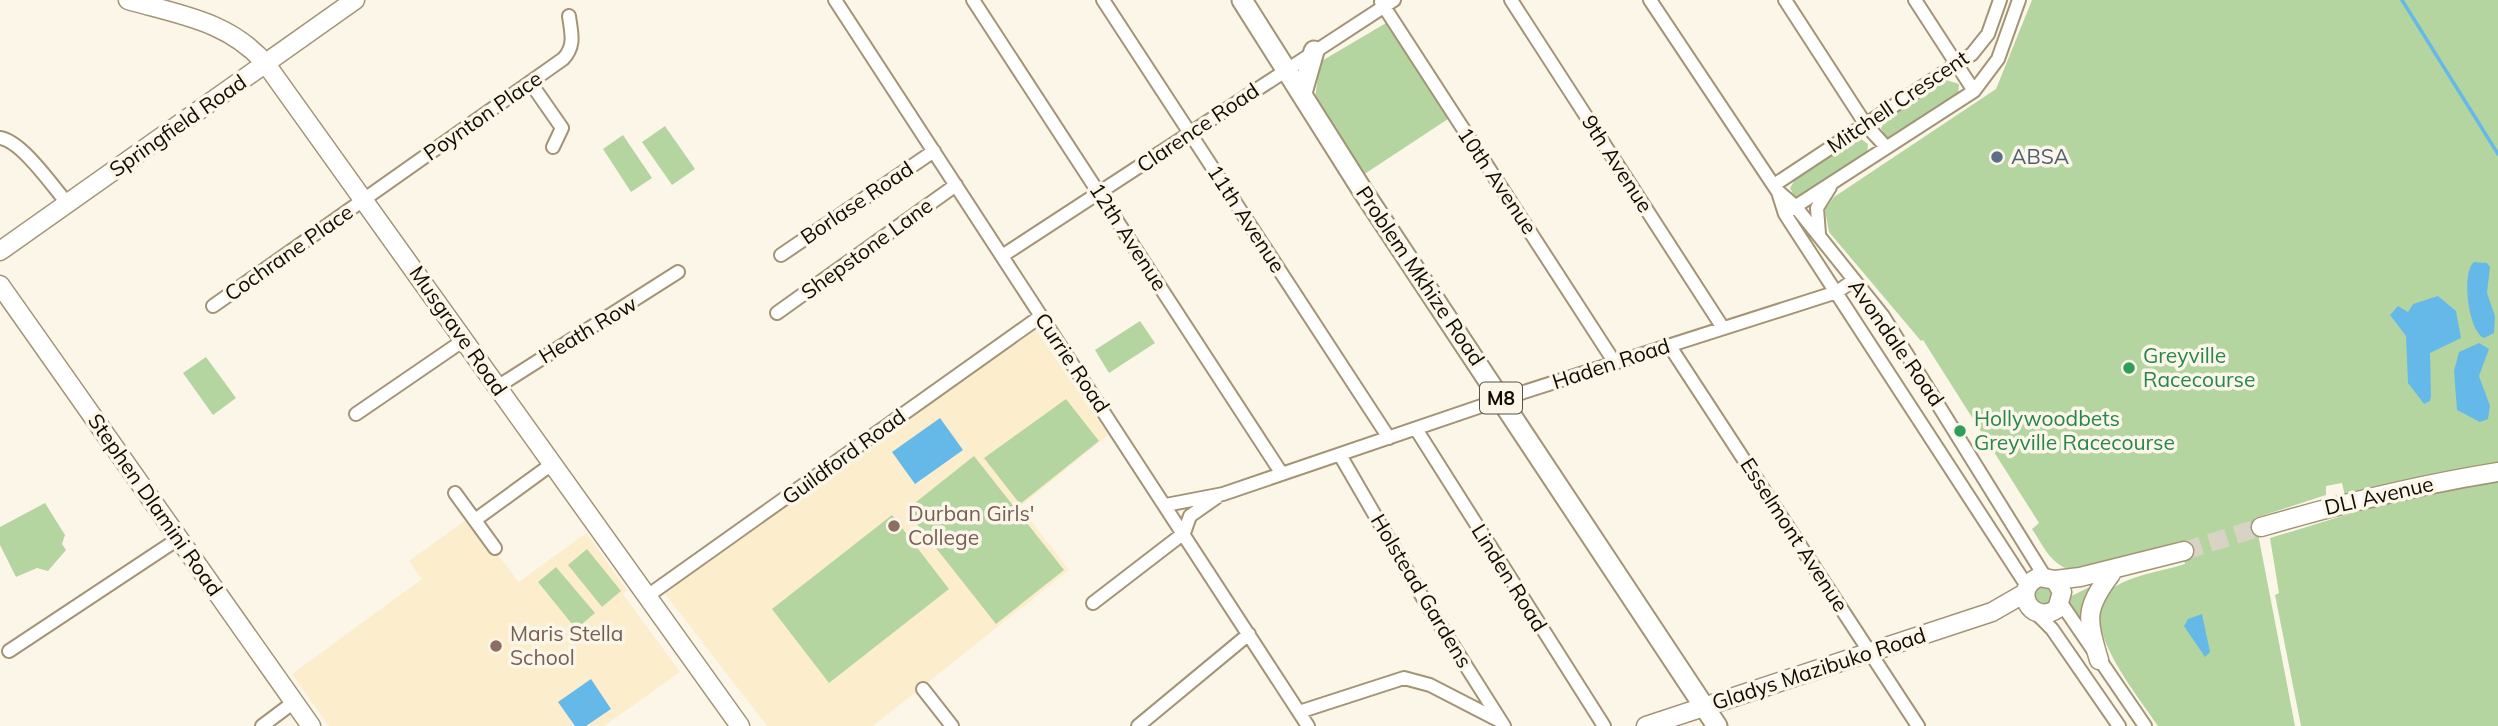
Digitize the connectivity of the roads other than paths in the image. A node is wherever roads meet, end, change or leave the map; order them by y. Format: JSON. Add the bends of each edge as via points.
{"nodes":[{"id":1,"x":128,"y":0,"type":"edge"},
{"id":2,"x":355,"y":0,"type":"edge"},
{"id":3,"x":835,"y":0,"type":"edge"},
{"id":4,"x":973,"y":0,"type":"edge"},
{"id":5,"x":1103,"y":0,"type":"edge"},
{"id":6,"x":1242,"y":0,"type":"edge"},
{"id":7,"x":1511,"y":0,"type":"edge"},
{"id":8,"x":1650,"y":0,"type":"edge"},
{"id":9,"x":1785,"y":0,"type":"edge"},
{"id":10,"x":1916,"y":0,"type":"edge"},
{"id":11,"x":2000,"y":0,"type":"edge"},
{"id":12,"x":2019,"y":0,"type":"edge"},
{"id":13,"x":1386,"y":2,"type":"edge"},
{"id":14,"x":569,"y":16,"type":"dead end"},
{"id":15,"x":246,"y":44,"type":"junction"},
{"id":16,"x":1314,"y":51,"type":"junction"},
{"id":17,"x":266,"y":64,"type":"junction"},
{"id":18,"x":1958,"y":65,"type":"junction"},
{"id":19,"x":1287,"y":68,"type":"junction"},
{"id":20,"x":530,"y":82,"type":"junction"},
{"id":21,"x":238,"y":85,"type":"junction"},
{"id":22,"x":1974,"y":90,"type":"junction"},
{"id":23,"x":1302,"y":93,"type":"junction"},
{"id":24,"x":1866,"y":125,"type":"junction"},
{"id":25,"x":1191,"y":134,"type":"junction"},
{"id":26,"x":0,"y":138,"type":"edge"},
{"id":27,"x":553,"y":146,"type":"dead end"},
{"id":28,"x":1886,"y":147,"type":"junction"},
{"id":29,"x":934,"y":151,"type":"junction"},
{"id":30,"x":1846,"y":172,"type":"junction"},
{"id":31,"x":956,"y":186,"type":"junction"},
{"id":32,"x":1776,"y":188,"type":"junction"},
{"id":33,"x":1100,"y":194,"type":"junction"},
{"id":34,"x":365,"y":200,"type":"junction"},
{"id":35,"x":68,"y":204,"type":"junction"},
{"id":36,"x":1790,"y":210,"type":"junction"},
{"id":37,"x":1824,"y":243,"type":"junction"},
{"id":38,"x":0,"y":251,"type":"edge"},
{"id":39,"x":781,"y":256,"type":"dead end"},
{"id":40,"x":1002,"y":256,"type":"junction"},
{"id":41,"x":678,"y":272,"type":"dead end"},
{"id":42,"x":1854,"y":280,"type":"junction"},
{"id":43,"x":0,"y":285,"type":"edge"},
{"id":44,"x":1837,"y":292,"type":"junction"},
{"id":45,"x":213,"y":306,"type":"dead end"},
{"id":46,"x":777,"y":313,"type":"dead end"},
{"id":47,"x":1041,"y":316,"type":"junction"},
{"id":48,"x":1723,"y":328,"type":"junction"},
{"id":49,"x":464,"y":340,"type":"junction"},
{"id":50,"x":1669,"y":345,"type":"junction"},
{"id":51,"x":1615,"y":363,"type":"junction"},
{"id":52,"x":497,"y":387,"type":"junction"},
{"id":53,"x":1502,"y":399,"type":"junction"},
{"id":54,"x":356,"y":414,"type":"dead end"},
{"id":55,"x":1416,"y":429,"type":"junction"},
{"id":56,"x":1389,"y":438,"type":"junction"},
{"id":57,"x":1340,"y":455,"type":"junction"},
{"id":58,"x":552,"y":464,"type":"junction"},
{"id":59,"x":1976,"y":465,"type":"junction"},
{"id":60,"x":2498,"y":472,"type":"edge"},
{"id":61,"x":1282,"y":474,"type":"junction"},
{"id":62,"x":1958,"y":480,"type":"junction"},
{"id":63,"x":455,"y":492,"type":"dead end"},
{"id":64,"x":1223,"y":494,"type":"junction"},
{"id":65,"x":1166,"y":505,"type":"junction"},
{"id":66,"x":475,"y":520,"type":"junction"},
{"id":67,"x":2261,"y":527,"type":"tunnel mouth"},
{"id":68,"x":1184,"y":533,"type":"junction"},
{"id":69,"x":178,"y":539,"type":"junction"},
{"id":70,"x":495,"y":548,"type":"dead end"},
{"id":71,"x":2183,"y":551,"type":"tunnel mouth"},
{"id":72,"x":2119,"y":571,"type":"junction"},
{"id":73,"x":2056,"y":589,"type":"junction"},
{"id":74,"x":646,"y":597,"type":"junction"},
{"id":75,"x":2029,"y":601,"type":"junction"},
{"id":76,"x":1093,"y":603,"type":"dead end"},
{"id":77,"x":1249,"y":634,"type":"junction"},
{"id":78,"x":9,"y":651,"type":"dead end"},
{"id":79,"x":1870,"y":652,"type":"junction"},
{"id":80,"x":2099,"y":660,"type":"junction"},
{"id":81,"x":923,"y":689,"type":"dead end"},
{"id":82,"x":294,"y":702,"type":"junction"},
{"id":83,"x":1704,"y":706,"type":"junction"},
{"id":84,"x":1299,"y":712,"type":"junction"},
{"id":85,"x":1502,"y":724,"type":"edge"},
{"id":86,"x":262,"y":726,"type":"edge"},
{"id":87,"x":311,"y":726,"type":"edge"},
{"id":88,"x":740,"y":726,"type":"edge"},
{"id":89,"x":953,"y":726,"type":"edge"},
{"id":90,"x":1138,"y":726,"type":"edge"},
{"id":91,"x":1308,"y":726,"type":"edge"},
{"id":92,"x":1604,"y":726,"type":"edge"},
{"id":93,"x":1646,"y":726,"type":"edge"},
{"id":94,"x":1717,"y":726,"type":"edge"},
{"id":95,"x":1918,"y":726,"type":"edge"},
{"id":96,"x":2119,"y":726,"type":"edge"},
{"id":97,"x":2145,"y":726,"type":"edge"}],
"edges":[{"from":1,"to":15,"type":"street","name":"Musgrave Road","via":[[210,22]]},
{"from":2,"to":17,"type":"street","name":"Springfield Road"},
{"from":3,"to":29,"type":"street","name":"Currie Road"},
{"from":4,"to":33,"type":"street","name":"12th Avenue"},
{"from":5,"to":25,"type":"street","name":"11th Avenue"},
{"from":6,"to":19,"type":"main road","name":"Problem Mkhize Road","number":"M8"},
{"from":7,"to":48,"type":"street","name":"9th Avenue"},
{"from":8,"to":32,"type":"street","name":"Avondale Road"},
{"from":9,"to":24,"type":"street"},
{"from":10,"to":18,"type":"street"},
{"from":11,"to":18,"type":"street","name":"Mitchell Crescent","via":[[1981,44]]},
{"from":12,"to":22,"type":"street","name":"Mitchell Crescent","via":[[1998,59]]},
{"from":13,"to":16,"type":"street","name":"Clarence Road"},
{"from":13,"to":51,"type":"street","name":"10th Avenue"},
{"from":14,"to":20,"type":"street","name":"Poynton Place","via":[[572,40],[568,54]]},
{"from":15,"to":17,"type":"street","name":"Musgrave Road"},
{"from":15,"to":21,"type":"street","via":[[248,64]]},
{"from":16,"to":19,"type":"street","name":"Clarence Road"},
{"from":16,"to":23,"type":"main road"},
{"from":17,"to":21,"type":"street","name":"Springfield Road"},
{"from":17,"to":34,"type":"street","name":"Musgrave Road"},
{"from":18,"to":22,"type":"street"},
{"from":18,"to":24,"type":"street","name":"Mitchell Crescent"},
{"from":19,"to":23,"type":"main road","name":"Problem Mkhize Road","number":"M8"},
{"from":19,"to":25,"type":"street","name":"Clarence Road"},
{"from":20,"to":27,"type":"street","via":[[562,128]]},
{"from":20,"to":34,"type":"street","name":"Poynton Place"},
{"from":21,"to":35,"type":"street","name":"Springfield Road"},
{"from":22,"to":28,"type":"street","name":"Mitchell Crescent"},
{"from":23,"to":53,"type":"main road","name":"Problem Mkhize Road","number":"M8"},
{"from":24,"to":28,"type":"street"},
{"from":24,"to":32,"type":"street","name":"Mitchell Crescent"},
{"from":25,"to":33,"type":"street","name":"Clarence Road"},
{"from":25,"to":56,"type":"street","name":"11th Avenue"},
{"from":26,"to":35,"type":"street","via":[[27,156]]},
{"from":28,"to":30,"type":"street","name":"Mitchell Crescent"},
{"from":29,"to":31,"type":"street","name":"Currie Road"},
{"from":29,"to":39,"type":"street","name":"Borlase Road"},
{"from":30,"to":36,"type":"street","name":"Mitchell Crescent"},
{"from":30,"to":37,"type":"street","name":"Mitchell Crescent","via":[[1819,202],[1815,223]]},
{"from":31,"to":40,"type":"street","name":"Currie Road"},
{"from":31,"to":46,"type":"street","name":"Shepstone Lane"},
{"from":32,"to":36,"type":"street","name":"Avondale Road"},
{"from":33,"to":40,"type":"street","name":"Clarence Road"},
{"from":33,"to":61,"type":"street","name":"12th Avenue"},
{"from":34,"to":45,"type":"street","name":"Cochrane Place"},
{"from":34,"to":49,"type":"street","name":"Musgrave Road"},
{"from":35,"to":38,"type":"street","name":"Springfield Road"},
{"from":36,"to":37,"type":"street","name":"Avondale Road"},
{"from":36,"to":44,"type":"street","name":"Avondale Road"},
{"from":37,"to":42,"type":"street","name":"Avondale Road"},
{"from":40,"to":47,"type":"street","name":"Currie Road"},
{"from":41,"to":52,"type":"street","name":"Heath Row"},
{"from":42,"to":44,"type":"street","name":"Haden Road"},
{"from":42,"to":59,"type":"street","name":"Avondale Road","via":[[1903,346]]},
{"from":43,"to":69,"type":"street","name":"Stephen Dlamini Road"},
{"from":44,"to":48,"type":"street","name":"Haden Road"},
{"from":44,"to":62,"type":"street","name":"Avondale Road"},
{"from":47,"to":65,"type":"street","name":"Currie Road"},
{"from":47,"to":74,"type":"street","name":"Guildford Road"},
{"from":48,"to":50,"type":"street","name":"Haden Road"},
{"from":49,"to":52,"type":"street","name":"Musgrave Road"},
{"from":49,"to":54,"type":"street"},
{"from":50,"to":51,"type":"street","name":"Haden Road"},
{"from":50,"to":79,"type":"street","name":"Esselmont Avenue"},
{"from":51,"to":53,"type":"street","name":"Haden Road"},
{"from":52,"to":58,"type":"street","name":"Musgrave Road"},
{"from":53,"to":55,"type":"street","name":"Haden Road"},
{"from":53,"to":83,"type":"main road","name":"Problem Mkhize Road","number":"M8"},
{"from":55,"to":56,"type":"street","name":"Haden Road"},
{"from":55,"to":92,"type":"street","name":"Linden Road"},
{"from":56,"to":57,"type":"street","name":"Haden Road"},
{"from":57,"to":61,"type":"street","name":"Haden Road"},
{"from":57,"to":85,"type":"street","name":"Holstead Gardens"},
{"from":58,"to":66,"type":"street"},
{"from":58,"to":74,"type":"street","name":"Musgrave Road"},
{"from":59,"to":62,"type":"street"},
{"from":59,"to":73,"type":"street","name":"Avondale Road"},
{"from":60,"to":67,"type":"street","name":"DLI Avenue","via":[[2340,503]]},
{"from":61,"to":64,"type":"street","name":"Haden Road"},
{"from":62,"to":75,"type":"street","name":"Avondale Road"},
{"from":63,"to":66,"type":"street"},
{"from":64,"to":65,"type":"street","name":"Haden Road"},
{"from":64,"to":68,"type":"street","via":[[1190,516]]},
{"from":65,"to":68,"type":"street","name":"Currie Road"},
{"from":66,"to":70,"type":"street"},
{"from":68,"to":76,"type":"street"},
{"from":68,"to":77,"type":"street","name":"Currie Road"},
{"from":69,"to":78,"type":"street"},
{"from":69,"to":82,"type":"street","name":"Stephen Dlamini Road"},
{"from":71,"to":72,"type":"street"},
{"from":72,"to":73,"type":"street"},
{"from":72,"to":80,"type":"street","via":[[2095,596],[2089,611]]},
{"from":73,"to":75,"type":"street","via":[[2034,579]]},
{"from":73,"to":75,"type":"street","via":[[2050,614]]},
{"from":73,"to":80,"type":"street","name":"Avondale Road"},
{"from":74,"to":88,"type":"street","name":"Musgrave Road"},
{"from":75,"to":79,"type":"street","name":"Gladys Mazibuko Road"},
{"from":75,"to":96,"type":"street","name":"Avondale Road"},
{"from":77,"to":84,"type":"street","name":"Currie Road"},
{"from":77,"to":90,"type":"street"},
{"from":79,"to":83,"type":"street","name":"Gladys Mazibuko Road"},
{"from":79,"to":95,"type":"street","name":"Esselmont Avenue"},
{"from":80,"to":97,"type":"street","name":"Avondale Road"},
{"from":81,"to":89,"type":"street"},
{"from":82,"to":86,"type":"street"},
{"from":82,"to":87,"type":"street","name":"Stephen Dlamini Road"},
{"from":83,"to":93,"type":"street","name":"Gladys Mazibuko Road"},
{"from":83,"to":94,"type":"main road","name":"Problem Mkhize Road","number":"M8"},
{"from":84,"to":85,"type":"street","via":[[1404,678],[1430,685]]},
{"from":84,"to":91,"type":"street","name":"Currie Road"}]}
